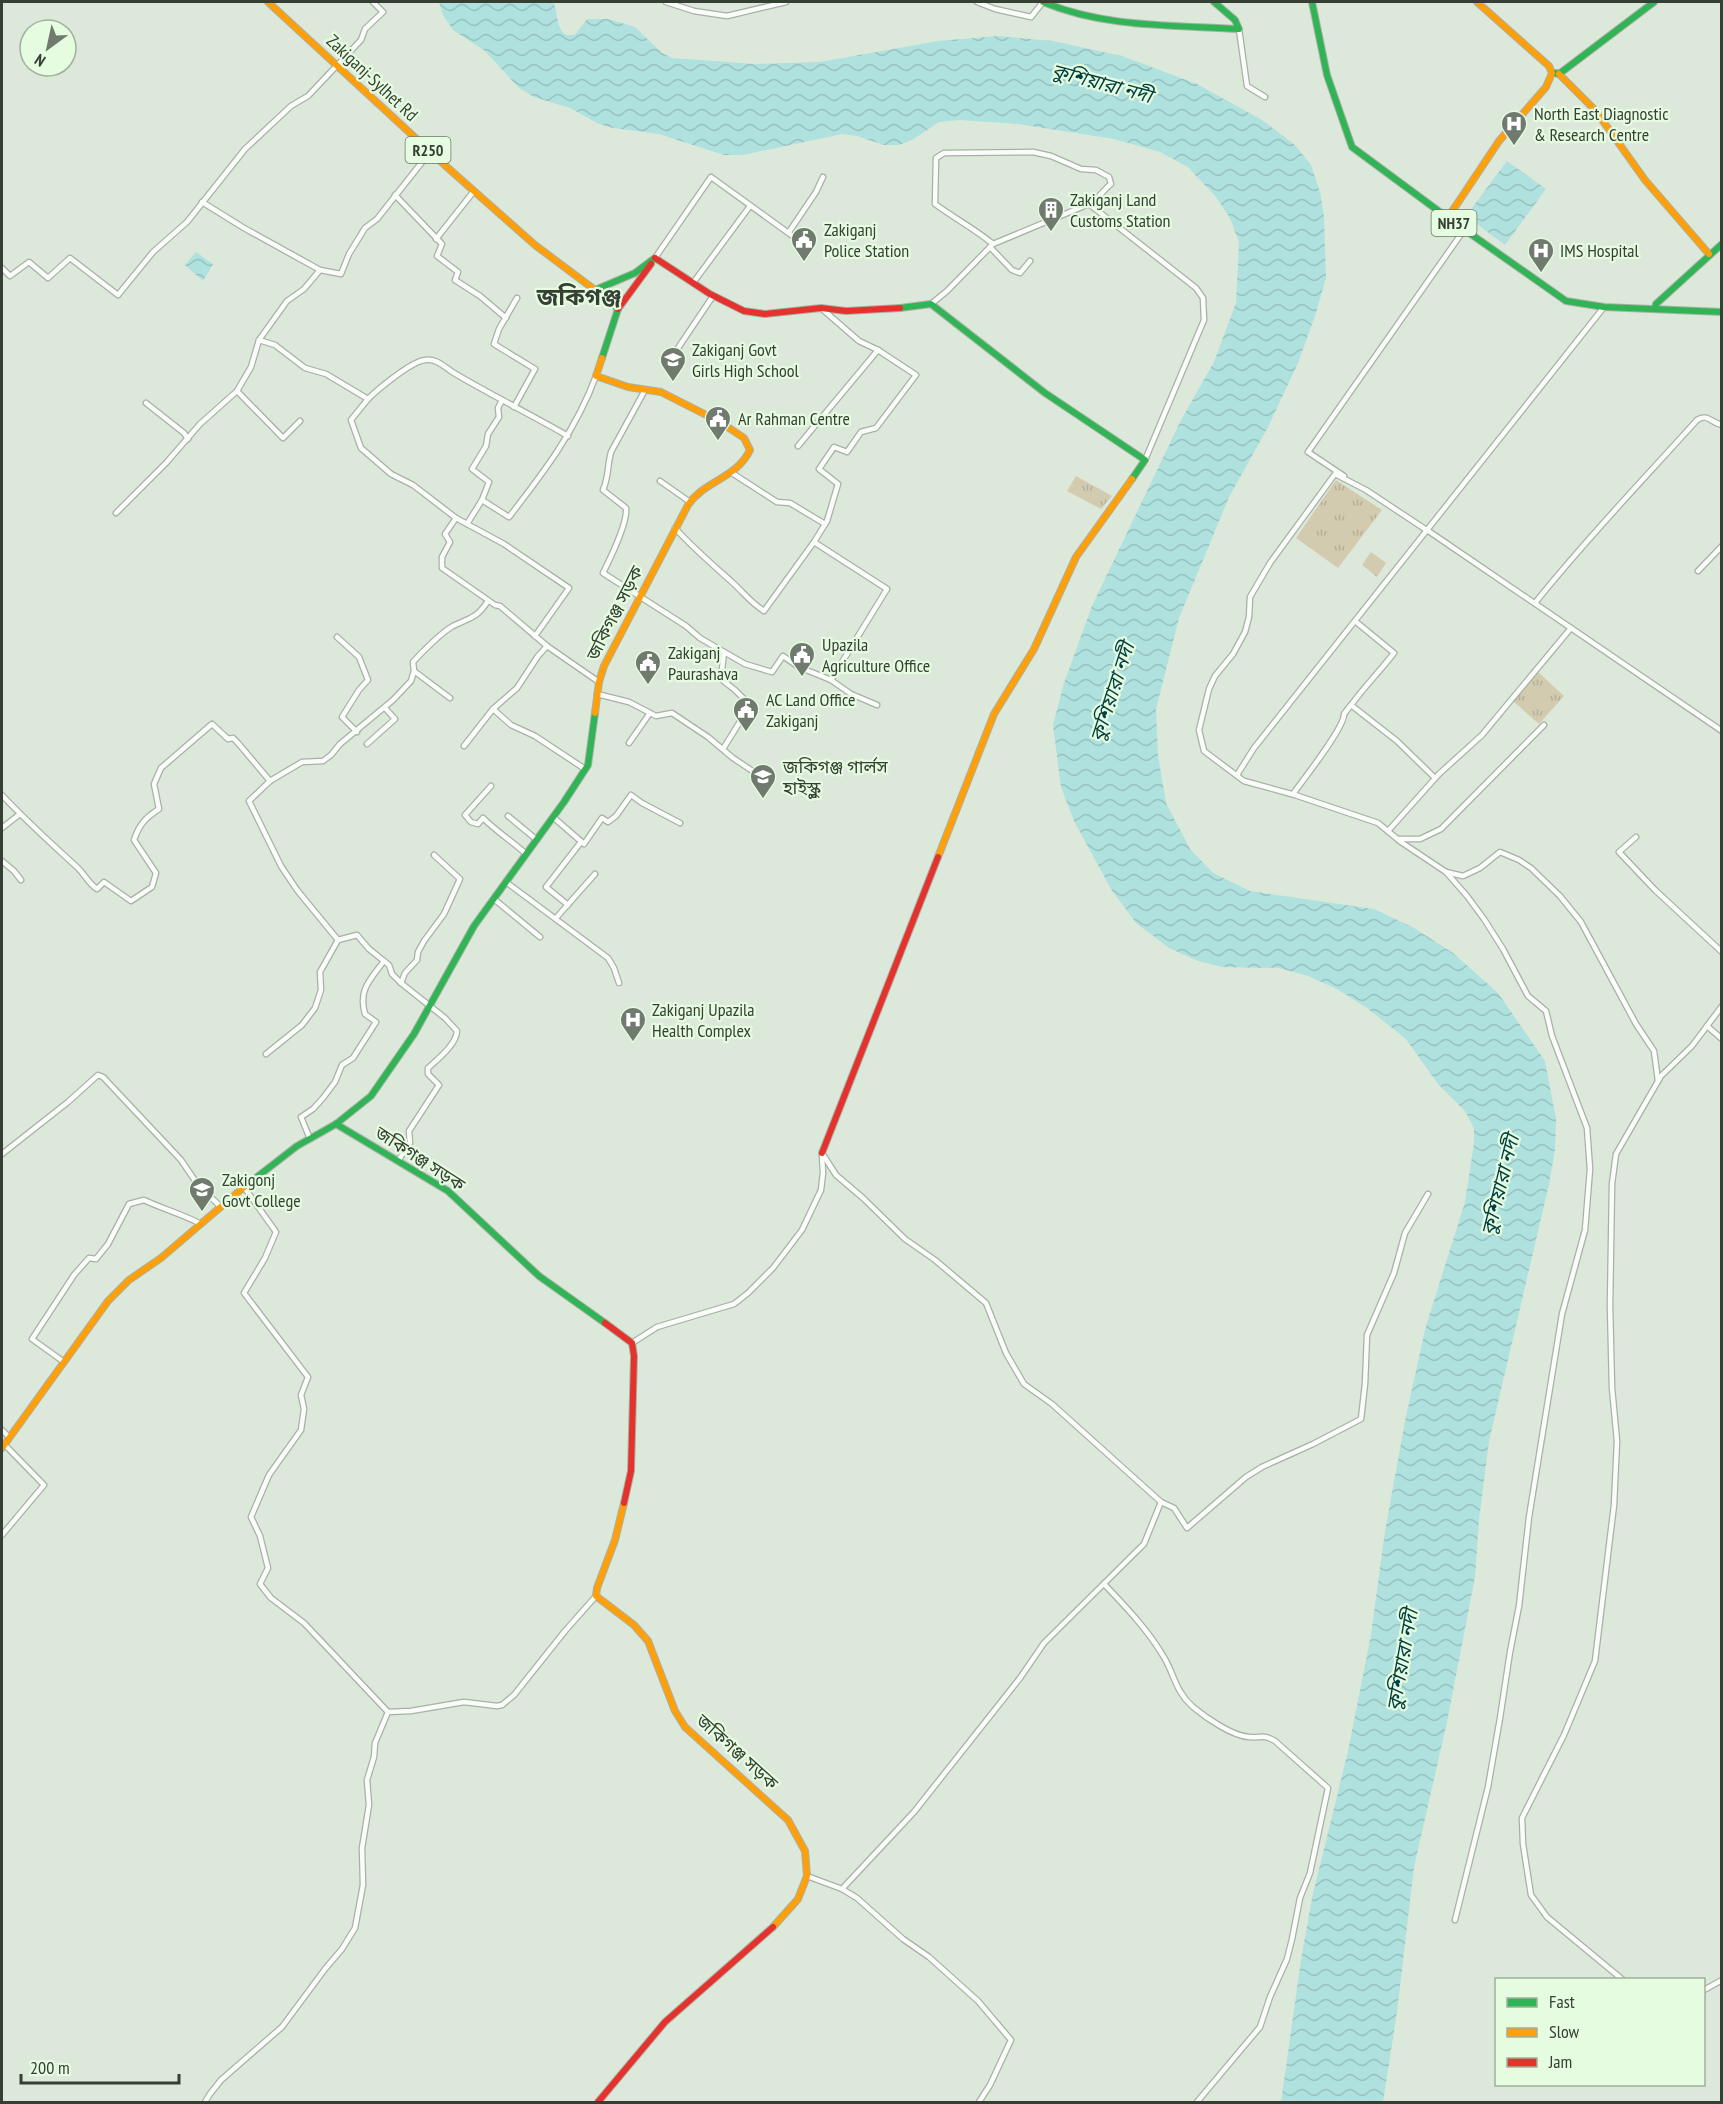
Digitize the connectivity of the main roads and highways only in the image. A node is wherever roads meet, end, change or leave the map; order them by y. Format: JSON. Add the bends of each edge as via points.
{"nodes":[{"id":1,"x":268,"y":2,"type":"edge"},
{"id":2,"x":1043,"y":2,"type":"edge"},
{"id":3,"x":1214,"y":2,"type":"edge"},
{"id":4,"x":1313,"y":2,"type":"edge"},
{"id":5,"x":1477,"y":2,"type":"edge"},
{"id":6,"x":1654,"y":2,"type":"edge"},
{"id":7,"x":1555,"y":74,"type":"junction"},
{"id":8,"x":1448,"y":219,"type":"junction"},
{"id":9,"x":1722,"y":244,"type":"edge"},
{"id":10,"x":1709,"y":254,"type":"junction"},
{"id":11,"x":655,"y":258,"type":"junction"},
{"id":12,"x":595,"y":290,"type":"junction"},
{"id":13,"x":1655,"y":308,"type":"junction"},
{"id":14,"x":618,"y":309,"type":"junction"},
{"id":15,"x":1722,"y":312,"type":"edge"},
{"id":16,"x":336,"y":1124,"type":"junction"},
{"id":17,"x":822,"y":1153,"type":"road end"},
{"id":18,"x":3,"y":1446,"type":"edge"},
{"id":19,"x":598,"y":2103,"type":"edge"}],
"edges":[{"from":1,"to":12,"type":"main road","name":"Zakiganj-Sylhet Rd","number":"R250","via":[[535,245]]},
{"from":2,"to":3,"type":"main road","via":[[1090,17],[1239,29],[1236,20]]},
{"from":4,"to":8,"type":"main road","via":[[1327,75],[1352,147]]},
{"from":5,"to":7,"type":"main road"},
{"from":6,"to":7,"type":"main road"},
{"from":7,"to":8,"type":"main road","number":"NH37","via":[[1499,141]]},
{"from":7,"to":10,"type":"main road","via":[[1574,87],[1595,110],[1645,180]]},
{"from":8,"to":13,"type":"main road","number":"NH37","via":[[1566,301],[1604,308]]},
{"from":9,"to":10,"type":"main road"},
{"from":10,"to":13,"type":"main road"},
{"from":11,"to":12,"type":"main road","via":[[635,273]]},
{"from":11,"to":14,"type":"main road"},
{"from":11,"to":17,"type":"main road","via":[[713,296],[754,313],[931,304],[1045,393],[1145,460],[1076,556],[1034,649],[994,714]]},
{"from":12,"to":14,"type":"main road"},
{"from":13,"to":15,"type":"main road","number":"NH37"},
{"from":14,"to":16,"type":"main road","name":"জকিগঞ্জ সড়ক","via":[[596,376],[627,387],[662,392],[720,422],[744,438],[750,450],[747,460],[690,502],[604,666],[588,765],[474,926],[414,1034],[371,1096]]},
{"from":16,"to":18,"type":"main road","via":[[297,1146],[122,1287]]},
{"from":16,"to":19,"type":"main road","name":"জকিগঞ্জ সড়ক","via":[[448,1191],[539,1276],[632,1343],[631,1471],[615,1540],[596,1596],[648,1641],[675,1711],[685,1726],[788,1820],[805,1851],[807,1876],[798,1899],[769,1930],[665,2022]]}]}
